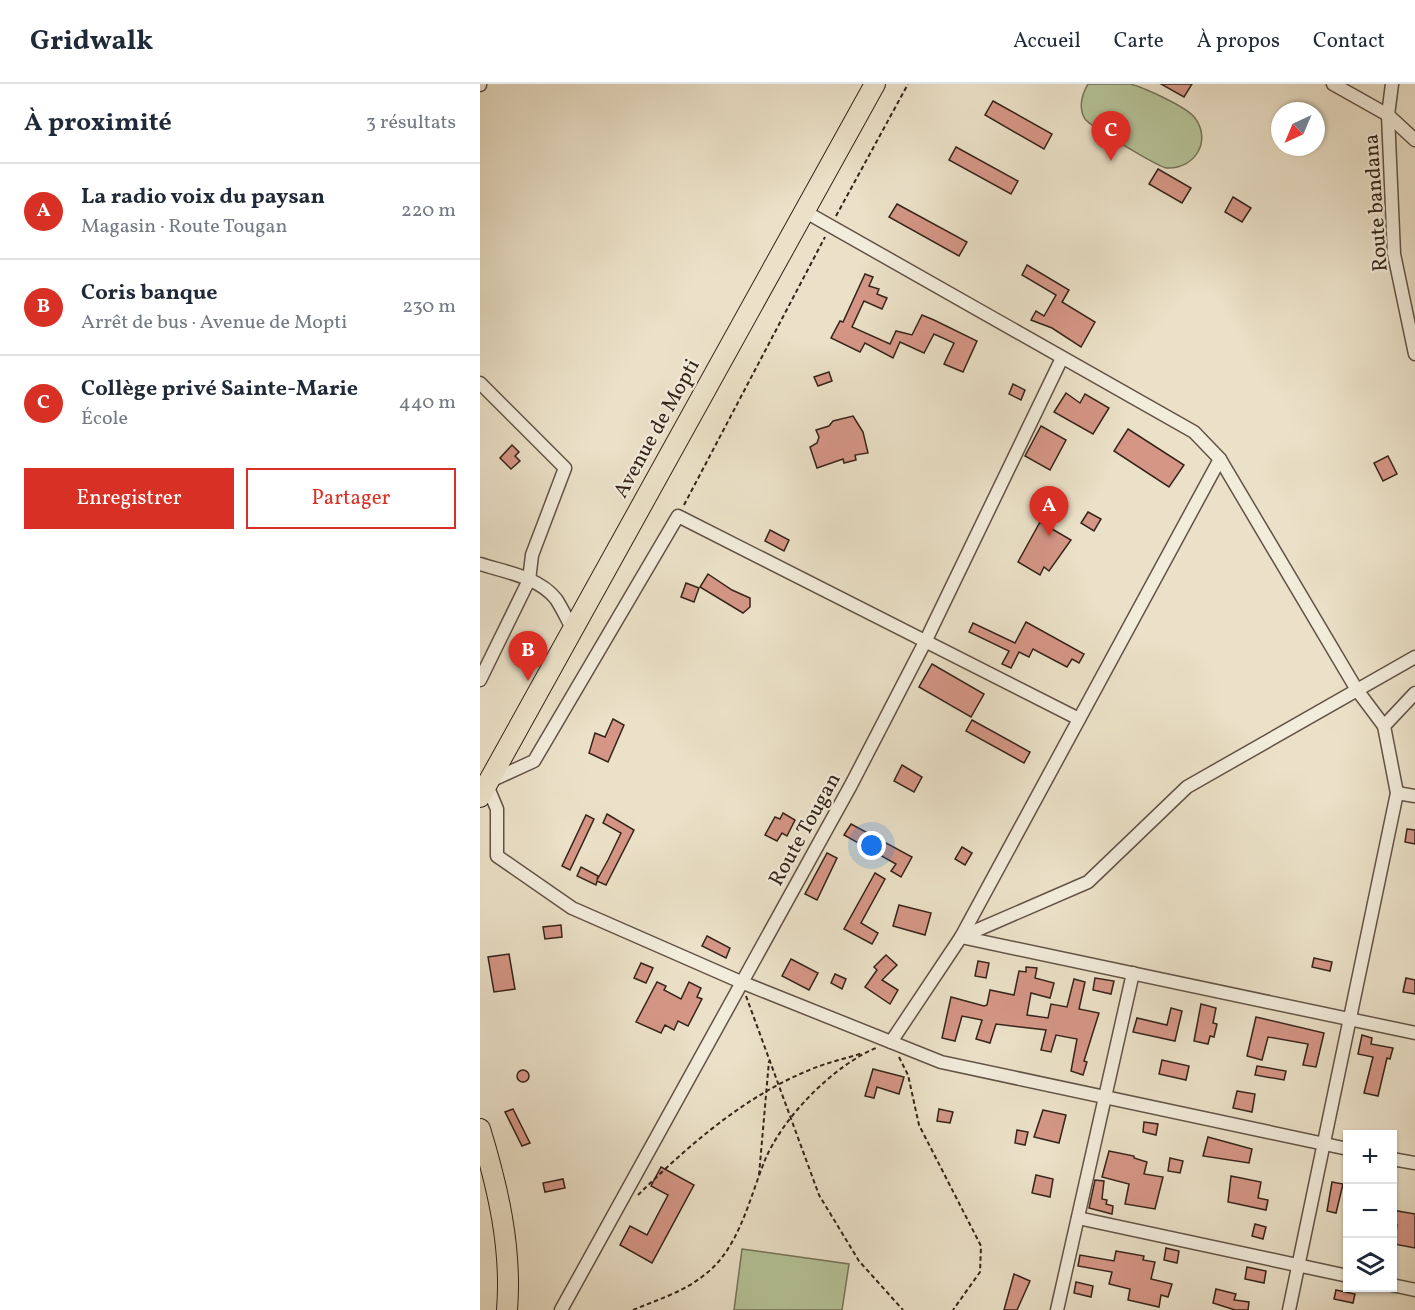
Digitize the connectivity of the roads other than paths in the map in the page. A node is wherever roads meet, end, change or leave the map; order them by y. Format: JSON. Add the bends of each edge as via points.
{"nodes":[{"id":1,"x":875,"y":84,"type":"edge"},
{"id":2,"x":1333,"y":84,"type":"edge"},
{"id":3,"x":1392,"y":84,"type":"edge"},
{"id":4,"x":1389,"y":115,"type":"junction"},
{"id":5,"x":1415,"y":140,"type":"edge"},
{"id":6,"x":804,"y":211,"type":"junction"},
{"id":7,"x":1415,"y":354,"type":"edge"},
{"id":8,"x":1062,"y":358,"type":"junction"},
{"id":9,"x":480,"y":383,"type":"edge"},
{"id":10,"x":1220,"y":459,"type":"junction"},
{"id":11,"x":480,"y":564,"type":"edge"},
{"id":12,"x":530,"y":580,"type":"junction"},
{"id":13,"x":572,"y":628,"type":"junction"},
{"id":14,"x":926,"y":640,"type":"junction"},
{"id":15,"x":1415,"y":657,"type":"edge"},
{"id":16,"x":480,"y":680,"type":"edge"},
{"id":17,"x":1357,"y":690,"type":"junction"},
{"id":18,"x":1415,"y":693,"type":"edge"},
{"id":19,"x":1079,"y":719,"type":"junction"},
{"id":20,"x":1384,"y":726,"type":"junction"},
{"id":21,"x":483,"y":790,"type":"edge"},
{"id":22,"x":1397,"y":792,"type":"junction"},
{"id":23,"x":1415,"y":796,"type":"edge"},
{"id":24,"x":961,"y":937,"type":"junction"},
{"id":25,"x":1133,"y":973,"type":"junction"},
{"id":26,"x":741,"y":982,"type":"junction"},
{"id":27,"x":1350,"y":1020,"type":"junction"},
{"id":28,"x":1415,"y":1033,"type":"edge"},
{"id":29,"x":891,"y":1042,"type":"junction"},
{"id":30,"x":1104,"y":1097,"type":"junction"},
{"id":31,"x":480,"y":1129,"type":"edge"},
{"id":32,"x":1323,"y":1144,"type":"junction"},
{"id":33,"x":1343,"y":1148,"type":"edge"},
{"id":34,"x":1397,"y":1160,"type":"edge"},
{"id":35,"x":1415,"y":1163,"type":"edge"},
{"id":36,"x":1078,"y":1218,"type":"junction"},
{"id":37,"x":1298,"y":1265,"type":"junction"},
{"id":38,"x":1343,"y":1275,"type":"edge"},
{"id":39,"x":1397,"y":1286,"type":"edge"},
{"id":40,"x":1415,"y":1290,"type":"edge"},
{"id":41,"x":507,"y":1310,"type":"edge"},
{"id":42,"x":561,"y":1310,"type":"edge"},
{"id":43,"x":1057,"y":1310,"type":"edge"},
{"id":44,"x":1288,"y":1310,"type":"edge"}],
"edges":[{"from":1,"to":6,"type":"main road","name":"Avenue de Mopti"},
{"from":2,"to":4,"type":"street"},
{"from":3,"to":4,"type":"street","name":"Route bandana"},
{"from":4,"to":5,"type":"street"},
{"from":4,"to":7,"type":"street","name":"Route bandana","via":[[1394,254]]},
{"from":6,"to":8,"type":"street"},
{"from":6,"to":13,"type":"main road","name":"Avenue de Mopti"},
{"from":8,"to":10,"type":"street","via":[[1194,432]]},
{"from":8,"to":14,"type":"street","name":"Route Tougan"},
{"from":9,"to":12,"type":"street","via":[[565,468],[532,555]]},
{"from":10,"to":17,"type":"street"},
{"from":10,"to":19,"type":"street"},
{"from":11,"to":12,"type":"street"},
{"from":12,"to":13,"type":"street","via":[[556,599]]},
{"from":12,"to":16,"type":"street"},
{"from":13,"to":21,"type":"main road","name":"Avenue de Mopti"},
{"from":14,"to":19,"type":"street"},
{"from":14,"to":21,"type":"street","via":[[678,516],[534,761]]},
{"from":14,"to":26,"type":"street","name":"Route Tougan","via":[[851,785]]},
{"from":15,"to":17,"type":"street"},
{"from":17,"to":20,"type":"street"},
{"from":17,"to":24,"type":"street","via":[[1187,787],[1088,882]]},
{"from":18,"to":20,"type":"street"},
{"from":19,"to":24,"type":"street"},
{"from":20,"to":22,"type":"street"},
{"from":21,"to":26,"type":"street","via":[[497,809],[497,856],[572,908]]},
{"from":22,"to":23,"type":"street"},
{"from":22,"to":27,"type":"street"},
{"from":24,"to":25,"type":"street"},
{"from":24,"to":29,"type":"street"},
{"from":25,"to":27,"type":"street"},
{"from":25,"to":30,"type":"street"},
{"from":26,"to":29,"type":"street"},
{"from":26,"to":42,"type":"street","name":"Route Tougan"},
{"from":27,"to":28,"type":"street"},
{"from":27,"to":32,"type":"street"},
{"from":29,"to":30,"type":"street","via":[[941,1062]]},
{"from":30,"to":32,"type":"street"},
{"from":30,"to":36,"type":"street"},
{"from":31,"to":41,"type":"main road","via":[[505,1230],[510,1280]]},
{"from":32,"to":33,"type":"street"},
{"from":32,"to":37,"type":"street"},
{"from":34,"to":35,"type":"street"},
{"from":36,"to":37,"type":"street"},
{"from":36,"to":43,"type":"street"},
{"from":37,"to":38,"type":"street"},
{"from":37,"to":44,"type":"street"},
{"from":39,"to":40,"type":"street"}]}
